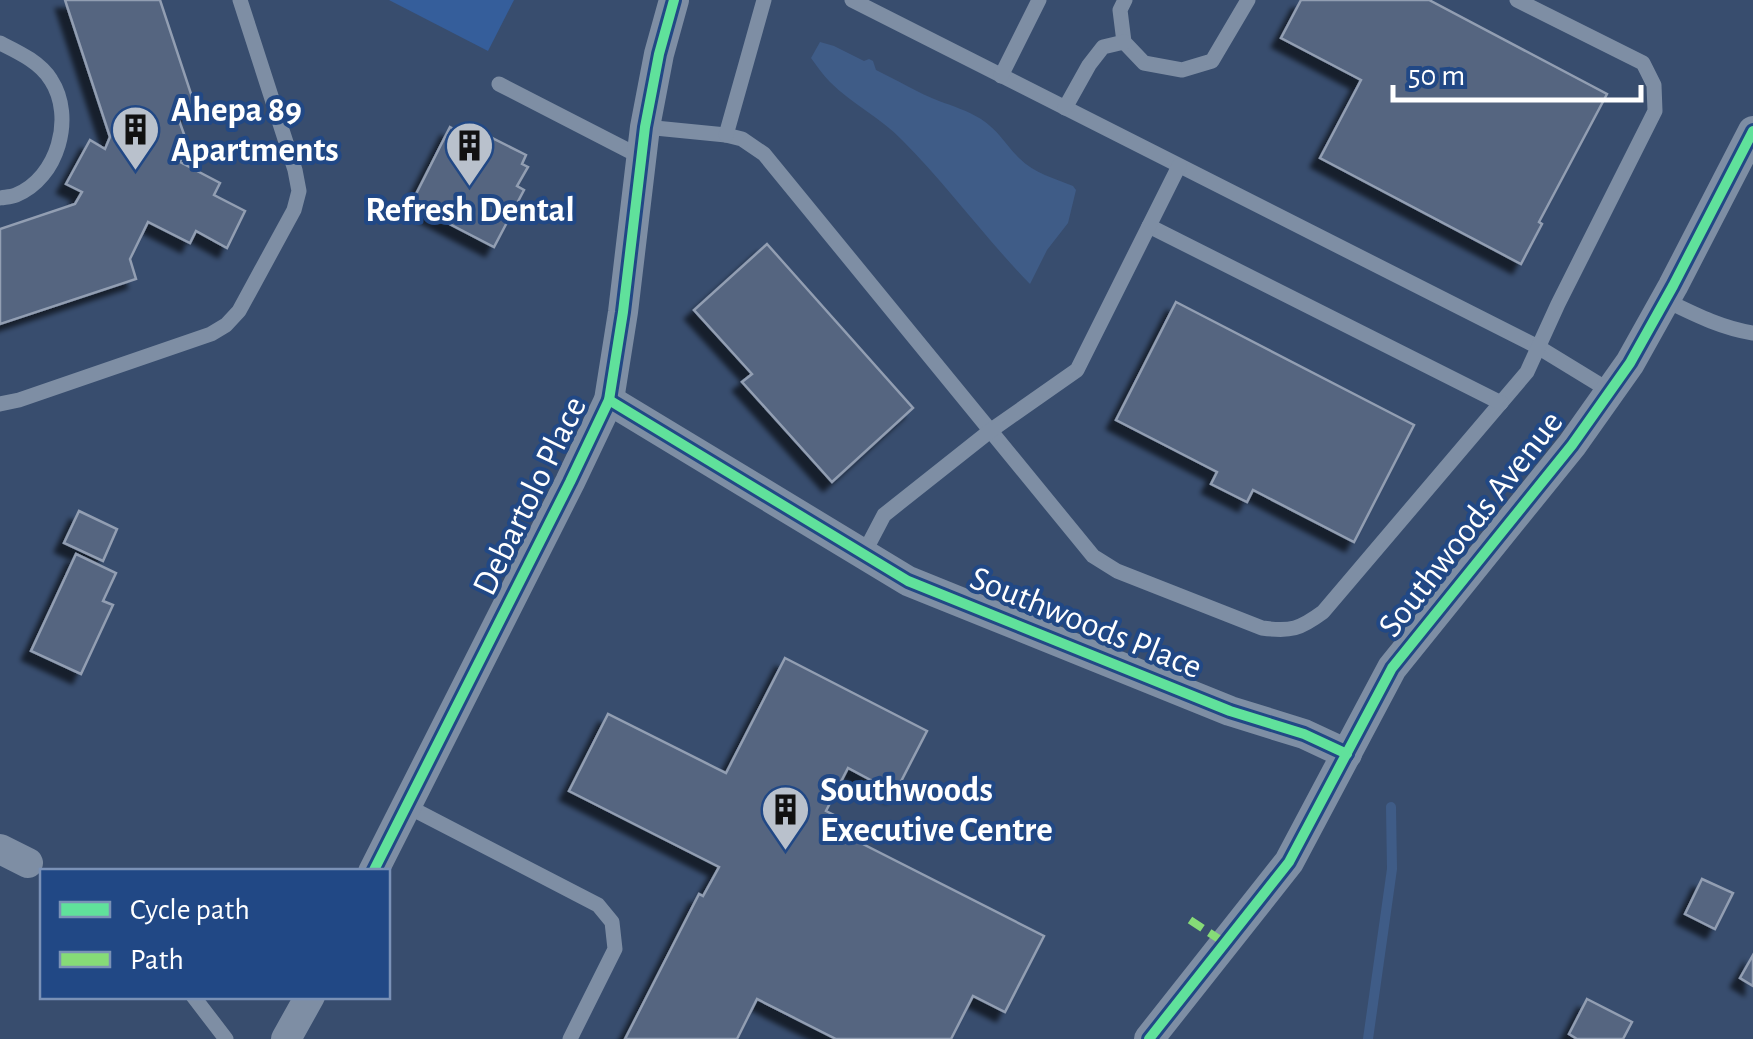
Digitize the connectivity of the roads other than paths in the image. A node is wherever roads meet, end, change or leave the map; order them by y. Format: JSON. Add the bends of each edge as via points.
{"nodes":[{"id":1,"x":240,"y":0,"type":"edge"},
{"id":2,"x":674,"y":0,"type":"edge"},
{"id":3,"x":764,"y":0,"type":"edge"},
{"id":4,"x":852,"y":0,"type":"edge"},
{"id":5,"x":1040,"y":0,"type":"edge"},
{"id":6,"x":1125,"y":0,"type":"edge"},
{"id":7,"x":1248,"y":0,"type":"edge"},
{"id":8,"x":1516,"y":0,"type":"edge"},
{"id":9,"x":1124,"y":42,"type":"junction"},
{"id":10,"x":0,"y":43,"type":"edge"},
{"id":11,"x":1001,"y":76,"type":"junction"},
{"id":12,"x":500,"y":84,"type":"dead end"},
{"id":13,"x":1065,"y":108,"type":"junction"},
{"id":14,"x":1753,"y":131,"type":"edge"},
{"id":15,"x":726,"y":135,"type":"junction"},
{"id":16,"x":643,"y":142,"type":"junction"},
{"id":17,"x":1180,"y":166,"type":"junction"},
{"id":18,"x":0,"y":198,"type":"edge"},
{"id":19,"x":1149,"y":226,"type":"junction"},
{"id":20,"x":1666,"y":300,"type":"junction"},
{"id":21,"x":1753,"y":333,"type":"edge"},
{"id":22,"x":1538,"y":347,"type":"junction"},
{"id":23,"x":1610,"y":391,"type":"junction"},
{"id":24,"x":609,"y":400,"type":"junction"},
{"id":25,"x":1500,"y":403,"type":"junction"},
{"id":26,"x":0,"y":404,"type":"edge"},
{"id":27,"x":990,"y":431,"type":"junction"},
{"id":28,"x":863,"y":555,"type":"junction"},
{"id":29,"x":1347,"y":754,"type":"junction"},
{"id":30,"x":405,"y":805,"type":"junction"},
{"id":31,"x":0,"y":849,"type":"edge"},
{"id":32,"x":36,"y":867,"type":"edge"},
{"id":33,"x":374,"y":869,"type":"edge"},
{"id":34,"x":195,"y":999,"type":"edge"},
{"id":35,"x":308,"y":999,"type":"edge"},
{"id":36,"x":226,"y":1039,"type":"edge"},
{"id":37,"x":286,"y":1039,"type":"edge"},
{"id":38,"x":570,"y":1039,"type":"edge"},
{"id":39,"x":1148,"y":1039,"type":"edge"}],
"edges":[{"from":1,"to":26,"type":"lane","via":[[298,191],[240,311],[212,334]]},
{"from":2,"to":16,"type":"street","name":"Debartolo Place"},
{"from":3,"to":15,"type":"lane"},
{"from":4,"to":11,"type":"lane"},
{"from":5,"to":11,"type":"lane"},
{"from":6,"to":9,"type":"lane"},
{"from":7,"to":9,"type":"lane","via":[[1212,61],[1182,70],[1144,64]]},
{"from":8,"to":22,"type":"lane","via":[[1643,63],[1654,86],[1655,112]]},
{"from":9,"to":13,"type":"lane","via":[[1103,47]]},
{"from":10,"to":18,"type":"lane","via":[[50,78],[62,104],[56,154],[40,178]]},
{"from":11,"to":13,"type":"lane"},
{"from":12,"to":16,"type":"lane"},
{"from":13,"to":17,"type":"lane"},
{"from":14,"to":20,"type":"street","name":"Southwoods Avenue"},
{"from":15,"to":16,"type":"lane"},
{"from":15,"to":27,"type":"lane","via":[[764,154]]},
{"from":16,"to":24,"type":"street","name":"Debartolo Place"},
{"from":17,"to":19,"type":"lane"},
{"from":17,"to":22,"type":"lane"},
{"from":19,"to":25,"type":"lane"},
{"from":19,"to":27,"type":"lane","via":[[1077,370]]},
{"from":20,"to":21,"type":"lane"},
{"from":20,"to":23,"type":"street","name":"Southwoods Avenue"},
{"from":22,"to":23,"type":"lane"},
{"from":22,"to":25,"type":"lane"},
{"from":23,"to":29,"type":"street","name":"Southwoods Avenue","via":[[1392,668]]},
{"from":24,"to":28,"type":"street","name":"Southwoods Place"},
{"from":24,"to":30,"type":"street","name":"Debartolo Place"},
{"from":25,"to":27,"type":"lane","via":[[1323,612],[1304,627],[1284,631],[1117,572],[1093,556]]},
{"from":27,"to":28,"type":"lane","via":[[884,515]]},
{"from":28,"to":29,"type":"street","name":"Southwoods Place","via":[[908,581]]},
{"from":29,"to":39,"type":"street","name":"Southwoods Avenue","via":[[1289,862]]},
{"from":30,"to":33,"type":"street","name":"Debartolo Place"},
{"from":30,"to":38,"type":"lane","via":[[598,906],[612,922],[616,949]]},
{"from":31,"to":32,"type":"street"},
{"from":34,"to":36,"type":"lane"},
{"from":35,"to":37,"type":"street"}]}
